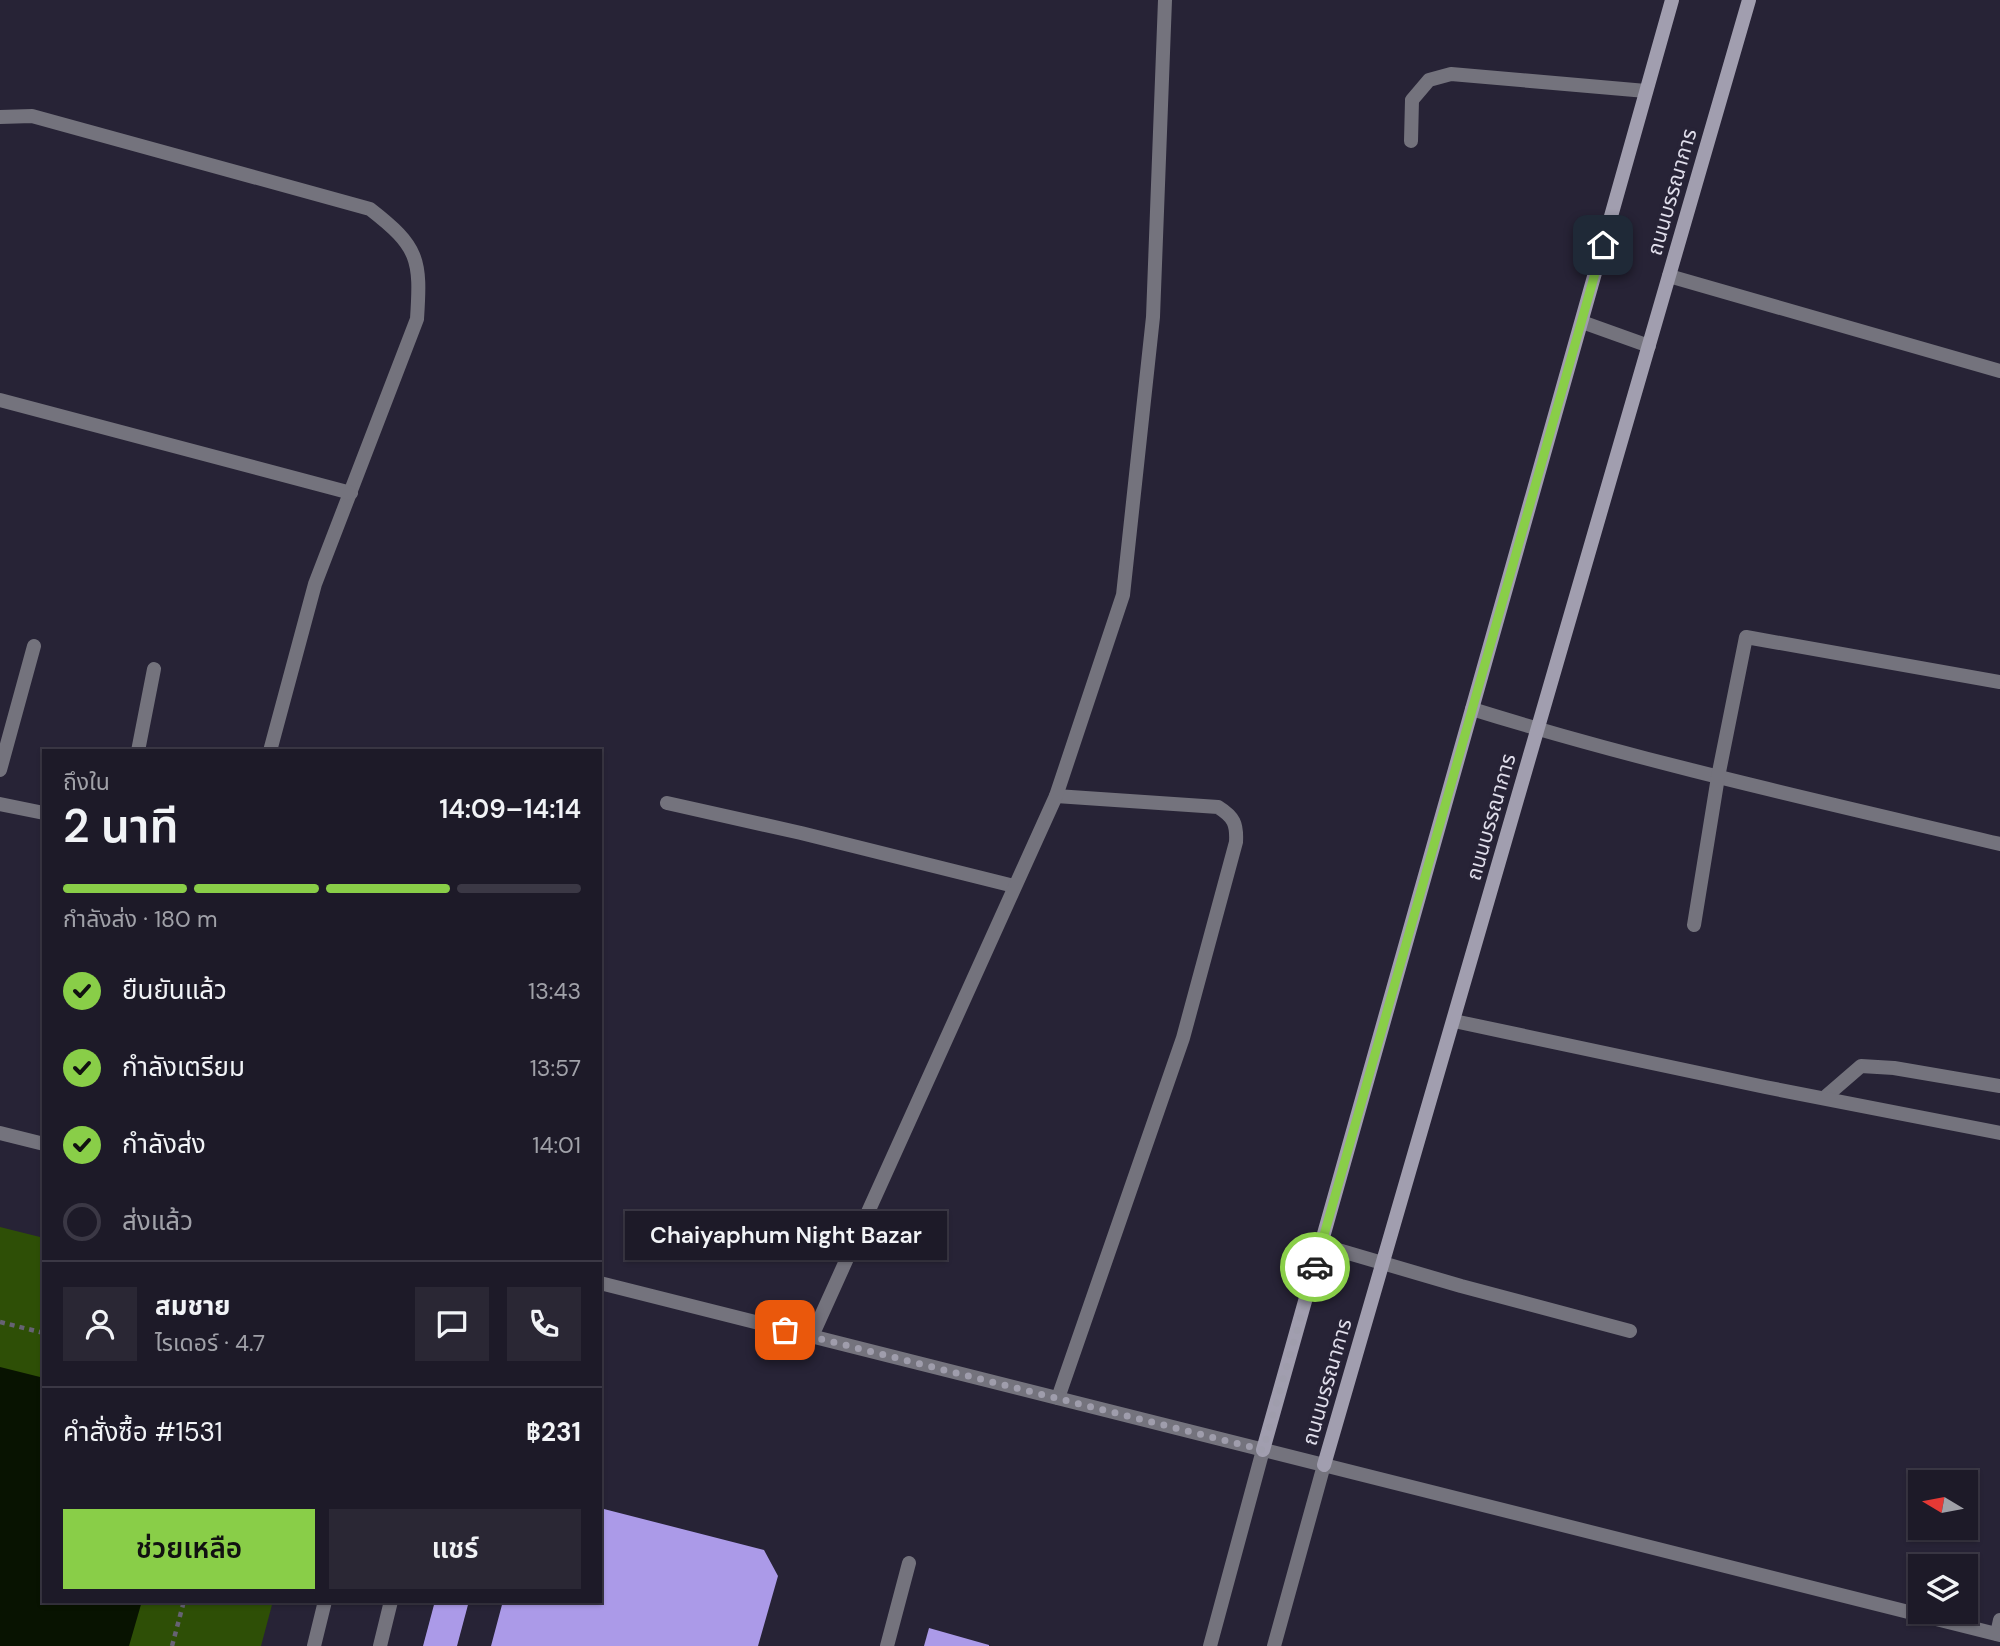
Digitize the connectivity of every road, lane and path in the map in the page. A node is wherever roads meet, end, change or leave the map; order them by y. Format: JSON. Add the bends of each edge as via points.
{"nodes":[{"id":1,"x":1165,"y":0,"type":"edge"},
{"id":2,"x":1672,"y":0,"type":"edge"},
{"id":3,"x":1749,"y":0,"type":"edge"},
{"id":4,"x":1647,"y":91,"type":"junction"},
{"id":5,"x":0,"y":117,"type":"edge"},
{"id":6,"x":1411,"y":141,"type":"dead end"},
{"id":7,"x":1669,"y":276,"type":"junction"},
{"id":8,"x":1582,"y":322,"type":"junction"},
{"id":9,"x":1649,"y":346,"type":"junction"},
{"id":10,"x":2000,"y":370,"type":"edge"},
{"id":11,"x":0,"y":400,"type":"edge"},
{"id":12,"x":351,"y":493,"type":"junction"},
{"id":13,"x":34,"y":646,"type":"dead end"},
{"id":14,"x":155,"y":669,"type":"dead end"},
{"id":15,"x":2000,"y":682,"type":"edge"},
{"id":16,"x":1472,"y":709,"type":"junction"},
{"id":17,"x":1538,"y":730,"type":"junction"},
{"id":18,"x":138,"y":749,"type":"edge"},
{"id":19,"x":271,"y":749,"type":"edge"},
{"id":20,"x":0,"y":770,"type":"edge"},
{"id":21,"x":1718,"y":777,"type":"junction"},
{"id":22,"x":1056,"y":796,"type":"junction"},
{"id":23,"x":667,"y":803,"type":"dead end"},
{"id":24,"x":0,"y":804,"type":"edge"},
{"id":25,"x":42,"y":813,"type":"edge"},
{"id":26,"x":2000,"y":844,"type":"edge"},
{"id":27,"x":1014,"y":886,"type":"junction"},
{"id":28,"x":1693,"y":925,"type":"dead end"},
{"id":29,"x":1454,"y":1021,"type":"junction"},
{"id":30,"x":2000,"y":1086,"type":"edge"},
{"id":31,"x":1824,"y":1098,"type":"junction"},
{"id":32,"x":0,"y":1133,"type":"edge"},
{"id":33,"x":2000,"y":1133,"type":"edge"},
{"id":34,"x":42,"y":1144,"type":"edge"},
{"id":35,"x":1321,"y":1245,"type":"junction"},
{"id":36,"x":1384,"y":1261,"type":"junction"},
{"id":37,"x":602,"y":1284,"type":"edge"},
{"id":38,"x":0,"y":1322,"type":"edge"},
{"id":39,"x":1630,"y":1331,"type":"dead end"},
{"id":40,"x":42,"y":1333,"type":"edge"},
{"id":41,"x":812,"y":1336,"type":"junction"},
{"id":42,"x":1058,"y":1398,"type":"junction"},
{"id":43,"x":1263,"y":1450,"type":"junction"},
{"id":44,"x":1324,"y":1465,"type":"junction"},
{"id":45,"x":909,"y":1563,"type":"dead end"},
{"id":46,"x":184,"y":1603,"type":"edge"},
{"id":47,"x":325,"y":1603,"type":"edge"},
{"id":48,"x":391,"y":1603,"type":"edge"},
{"id":49,"x":1998,"y":1634,"type":"edge"},
{"id":50,"x":173,"y":1646,"type":"edge"},
{"id":51,"x":314,"y":1646,"type":"edge"},
{"id":52,"x":380,"y":1646,"type":"edge"},
{"id":53,"x":887,"y":1646,"type":"edge"},
{"id":54,"x":1210,"y":1646,"type":"edge"},
{"id":55,"x":1274,"y":1646,"type":"edge"}],
"edges":[{"from":1,"to":22,"type":"street","via":[[1153,317],[1123,594]]},
{"from":2,"to":4,"type":"main road","name":"ถนนบรรณาการ"},
{"from":3,"to":7,"type":"main road","name":"ถนนบรรณาการ"},
{"from":4,"to":6,"type":"street","via":[[1451,74],[1429,80],[1412,100]]},
{"from":4,"to":8,"type":"main road","name":"ถนนบรรณาการ"},
{"from":5,"to":12,"type":"street","via":[[32,116],[370,209],[392,226],[412,248],[420,280],[417,319]]},
{"from":7,"to":9,"type":"main road","name":"ถนนบรรณาการ"},
{"from":7,"to":10,"type":"street"},
{"from":8,"to":9,"type":"street"},
{"from":8,"to":16,"type":"main road","name":"ถนนบรรณาการ"},
{"from":9,"to":17,"type":"main road","name":"ถนนบรรณาการ"},
{"from":11,"to":12,"type":"street"},
{"from":12,"to":19,"type":"street","via":[[315,584]]},
{"from":13,"to":20,"type":"street"},
{"from":14,"to":18,"type":"street"},
{"from":15,"to":21,"type":"street","via":[[1746,637]]},
{"from":16,"to":17,"type":"street"},
{"from":16,"to":35,"type":"main road","name":"ถนนบรรณาการ"},
{"from":17,"to":21,"type":"street"},
{"from":17,"to":29,"type":"main road","name":"ถนนบรรณาการ"},
{"from":21,"to":26,"type":"street"},
{"from":21,"to":28,"type":"street"},
{"from":22,"to":27,"type":"street"},
{"from":22,"to":42,"type":"street","via":[[1218,807],[1237,825],[1183,1038]]},
{"from":23,"to":27,"type":"street"},
{"from":24,"to":25,"type":"street"},
{"from":27,"to":41,"type":"street"},
{"from":29,"to":31,"type":"street"},
{"from":29,"to":36,"type":"main road","name":"ถนนบรรณาการ"},
{"from":30,"to":31,"type":"street","via":[[1861,1066]]},
{"from":31,"to":33,"type":"street"},
{"from":32,"to":34,"type":"street"},
{"from":35,"to":36,"type":"street"},
{"from":35,"to":43,"type":"main road","name":"ถนนบรรณาการ"},
{"from":36,"to":39,"type":"street"},
{"from":36,"to":44,"type":"main road","name":"ถนนบรรณาการ"},
{"from":37,"to":41,"type":"street"},
{"from":38,"to":40,"type":"path"},
{"from":41,"to":42,"type":"street"},
{"from":42,"to":43,"type":"street"},
{"from":43,"to":44,"type":"street"},
{"from":43,"to":54,"type":"street","name":"ถนนบรรณาการ"},
{"from":44,"to":49,"type":"street"},
{"from":44,"to":55,"type":"street","name":"ถนนบรรณาการ"},
{"from":45,"to":53,"type":"street"},
{"from":46,"to":50,"type":"path"},
{"from":47,"to":51,"type":"street"},
{"from":48,"to":52,"type":"street"}]}
